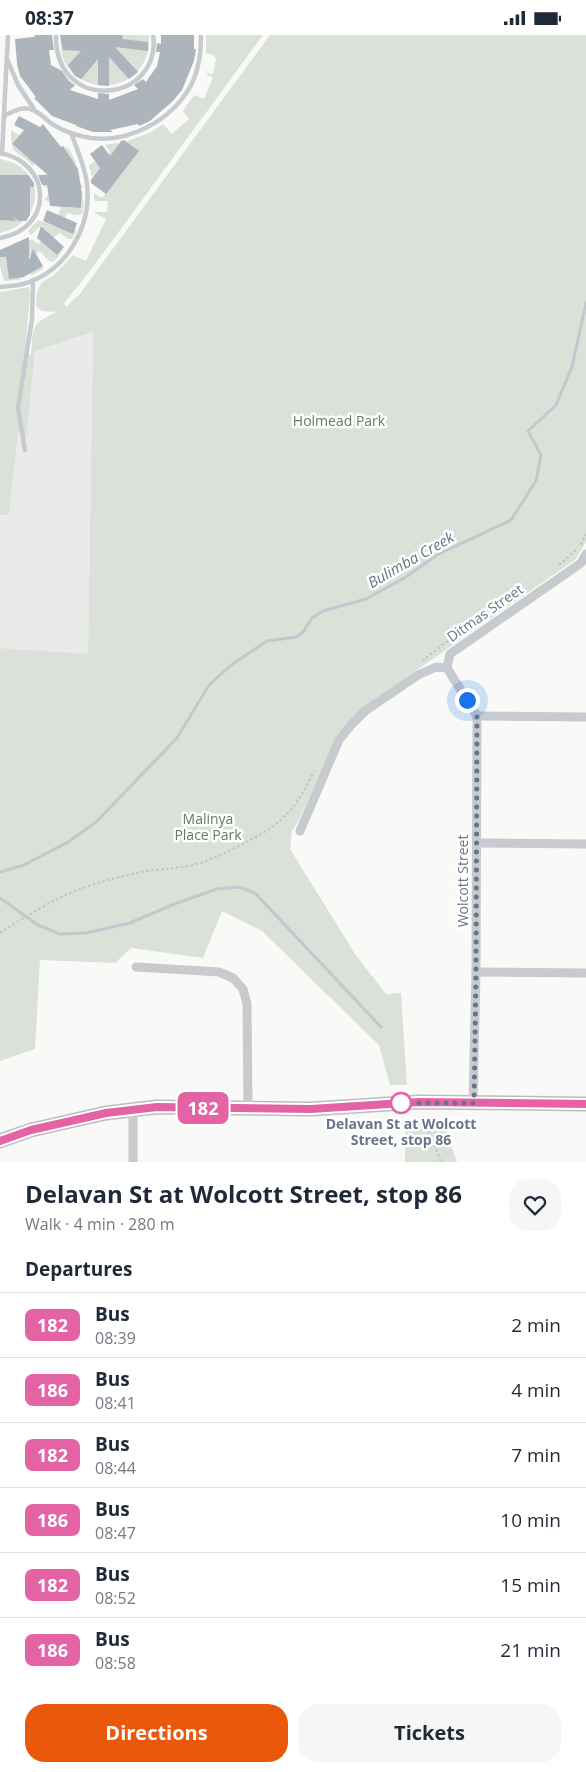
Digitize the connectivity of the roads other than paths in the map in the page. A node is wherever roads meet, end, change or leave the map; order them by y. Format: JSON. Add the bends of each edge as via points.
{"nodes":[{"id":1,"x":8,"y":35,"type":"edge"},
{"id":2,"x":56,"y":35,"type":"edge"},
{"id":3,"x":153,"y":35,"type":"edge"},
{"id":4,"x":201,"y":35,"type":"edge"},
{"id":5,"x":7,"y":58,"type":"junction"},
{"id":6,"x":37,"y":112,"type":"junction"},
{"id":7,"x":5,"y":115,"type":"junction"},
{"id":8,"x":71,"y":133,"type":"junction"},
{"id":9,"x":1,"y":154,"type":"edge"},
{"id":10,"x":0,"y":238,"type":"edge"},
{"id":11,"x":33,"y":280,"type":"junction"},
{"id":12,"x":0,"y":287,"type":"edge"},
{"id":13,"x":25,"y":450,"type":"dead end"},
{"id":14,"x":586,"y":553,"type":"edge"},
{"id":15,"x":583,"y":566,"type":"edge"},
{"id":16,"x":447,"y":668,"type":"junction"},
{"id":17,"x":477,"y":716,"type":"junction"},
{"id":18,"x":586,"y":717,"type":"edge"},
{"id":19,"x":300,"y":831,"type":"dead end"},
{"id":20,"x":477,"y":843,"type":"junction"},
{"id":21,"x":586,"y":844,"type":"edge"},
{"id":22,"x":136,"y":967,"type":"dead end"},
{"id":23,"x":476,"y":972,"type":"junction"},
{"id":24,"x":586,"y":973,"type":"edge"},
{"id":25,"x":474,"y":1103,"type":"junction"},
{"id":26,"x":586,"y":1104,"type":"edge"},
{"id":27,"x":134,"y":1109,"type":"junction"},
{"id":28,"x":248,"y":1109,"type":"junction"},
{"id":29,"x":0,"y":1141,"type":"edge"},
{"id":30,"x":133,"y":1162,"type":"edge"}],
"edges":[{"from":1,"to":5,"type":"lane"},
{"from":2,"to":3,"type":"lane","via":[[60,65],[83,86],[98,91],[122,88],[142,74],[151,60]]},
{"from":4,"to":8,"type":"lane","via":[[197,70],[190,86],[162,119],[132,134],[110,138]]},
{"from":5,"to":6,"type":"lane","via":[[18,85]]},
{"from":5,"to":7,"type":"lane"},
{"from":6,"to":7,"type":"lane","via":[[29,108]]},
{"from":6,"to":8,"type":"lane"},
{"from":7,"to":9,"type":"lane"},
{"from":8,"to":11,"type":"lane","via":[[87,182],[86,220],[72,249]]},
{"from":9,"to":10,"type":"lane","via":[[25,163],[34,174],[40,197],[36,213],[26,227]]},
{"from":11,"to":12,"type":"lane"},
{"from":11,"to":13,"type":"lane","via":[[32,319],[18,408]]},
{"from":14,"to":15,"type":"street","name":"Ditmas Street"},
{"from":15,"to":16,"type":"street","name":"Ditmas Street","via":[[450,654]]},
{"from":16,"to":17,"type":"street"},
{"from":16,"to":19,"type":"street","via":[[436,667],[418,675],[365,711],[352,724],[339,740]]},
{"from":17,"to":18,"type":"street"},
{"from":17,"to":20,"type":"street","name":"Wolcott Street"},
{"from":20,"to":21,"type":"street"},
{"from":20,"to":23,"type":"street","name":"Wolcott Street"},
{"from":22,"to":28,"type":"street","via":[[219,972],[243,989],[247,1005]]},
{"from":23,"to":24,"type":"street"},
{"from":23,"to":25,"type":"street","name":"Wolcott Street"},
{"from":25,"to":26,"type":"street"},
{"from":25,"to":28,"type":"street"},
{"from":27,"to":28,"type":"street"},
{"from":27,"to":29,"type":"street","via":[[31,1130]]},
{"from":27,"to":30,"type":"street"}]}
